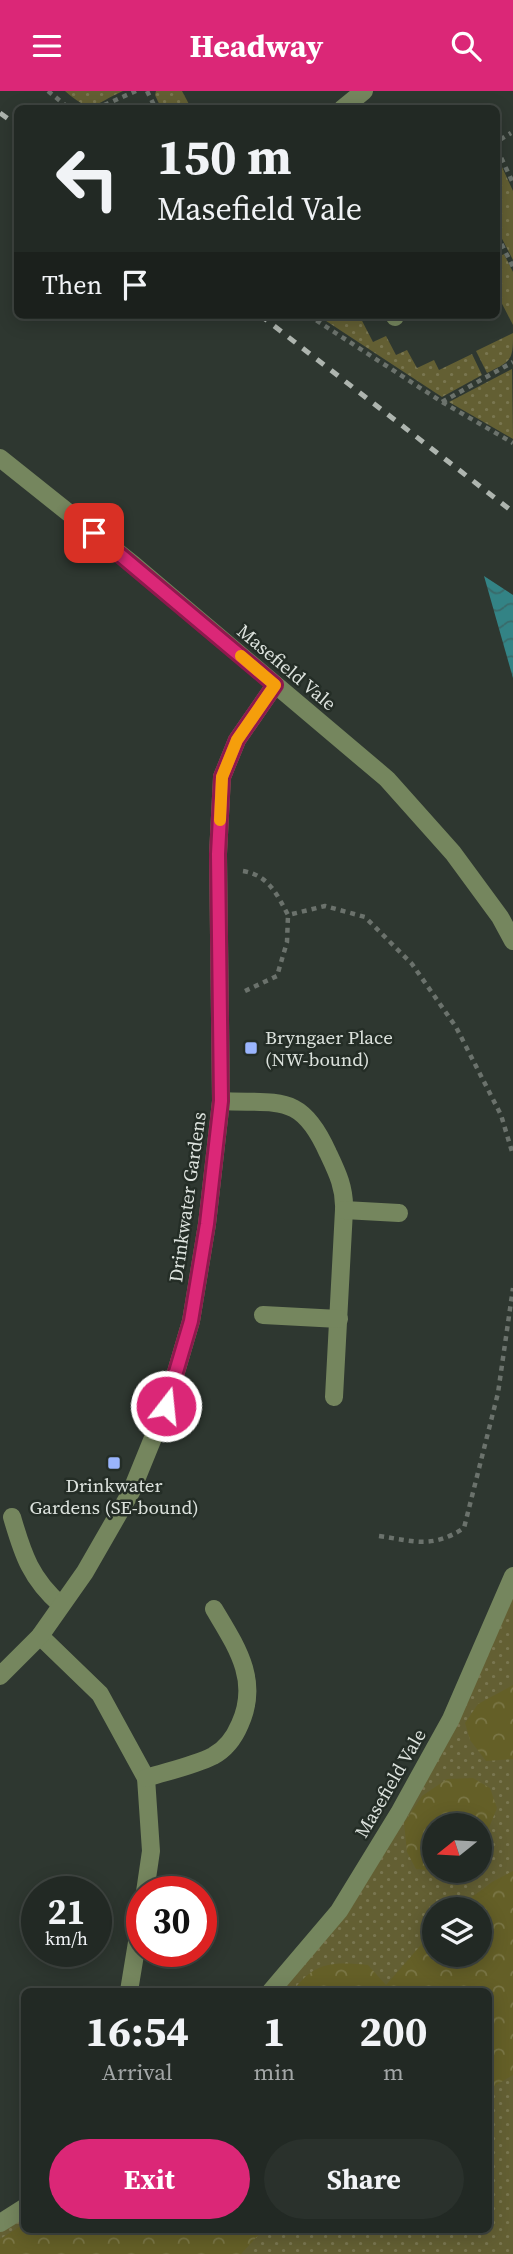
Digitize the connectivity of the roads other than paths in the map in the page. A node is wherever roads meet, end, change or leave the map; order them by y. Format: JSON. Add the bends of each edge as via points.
{"nodes":[{"id":1,"x":364,"y":91,"type":"edge"},
{"id":2,"x":347,"y":105,"type":"edge"},
{"id":3,"x":0,"y":458,"type":"edge"},
{"id":4,"x":275,"y":685,"type":"junction"},
{"id":5,"x":513,"y":941,"type":"edge"},
{"id":6,"x":221,"y":1101,"type":"junction"},
{"id":7,"x":344,"y":1210,"type":"junction"},
{"id":8,"x":399,"y":1213,"type":"dead end"},
{"id":9,"x":263,"y":1315,"type":"dead end"},
{"id":10,"x":339,"y":1318,"type":"junction"},
{"id":11,"x":334,"y":1397,"type":"dead end"},
{"id":12,"x":12,"y":1517,"type":"dead end"},
{"id":13,"x":513,"y":1576,"type":"edge"},
{"id":14,"x":61,"y":1605,"type":"junction"},
{"id":15,"x":214,"y":1609,"type":"dead end"},
{"id":16,"x":40,"y":1636,"type":"junction"},
{"id":17,"x":0,"y":1676,"type":"edge"},
{"id":18,"x":146,"y":1778,"type":"junction"},
{"id":19,"x":147,"y":1876,"type":"edge"},
{"id":20,"x":133,"y":1967,"type":"edge"},
{"id":21,"x":129,"y":1988,"type":"edge"},
{"id":22,"x":274,"y":1988,"type":"edge"},
{"id":23,"x":21,"y":2210,"type":"edge"},
{"id":24,"x":0,"y":2223,"type":"edge"}],
"edges":[{"from":1,"to":2,"type":"street"},
{"from":3,"to":4,"type":"street","name":"Masefield Vale"},
{"from":4,"to":5,"type":"street","name":"Masefield Vale","via":[[387,779],[453,853]]},
{"from":4,"to":6,"type":"street","name":"Drinkwater Gardens","via":[[237,740],[222,777],[218,868]]},
{"from":6,"to":7,"type":"street","via":[[284,1104],[309,1117],[341,1182]]},
{"from":6,"to":14,"type":"street","name":"Drinkwater Gardens","via":[[191,1321],[166,1406],[131,1492],[85,1573]]},
{"from":7,"to":8,"type":"street"},
{"from":7,"to":10,"type":"street"},
{"from":9,"to":10,"type":"street"},
{"from":10,"to":11,"type":"street"},
{"from":12,"to":14,"type":"street","via":[[35,1577]]},
{"from":13,"to":22,"type":"street","name":"Masefield Vale","via":[[451,1719],[399,1813],[339,1912]]},
{"from":14,"to":16,"type":"street","name":"Drinkwater Gardens"},
{"from":15,"to":18,"type":"street","via":[[239,1651],[250,1691],[244,1714],[234,1738],[214,1755]]},
{"from":16,"to":17,"type":"street","name":"Drinkwater Gardens"},
{"from":16,"to":18,"type":"street","via":[[100,1694]]},
{"from":18,"to":19,"type":"street","via":[[151,1851]]},
{"from":20,"to":21,"type":"street"},
{"from":23,"to":24,"type":"street"}]}
